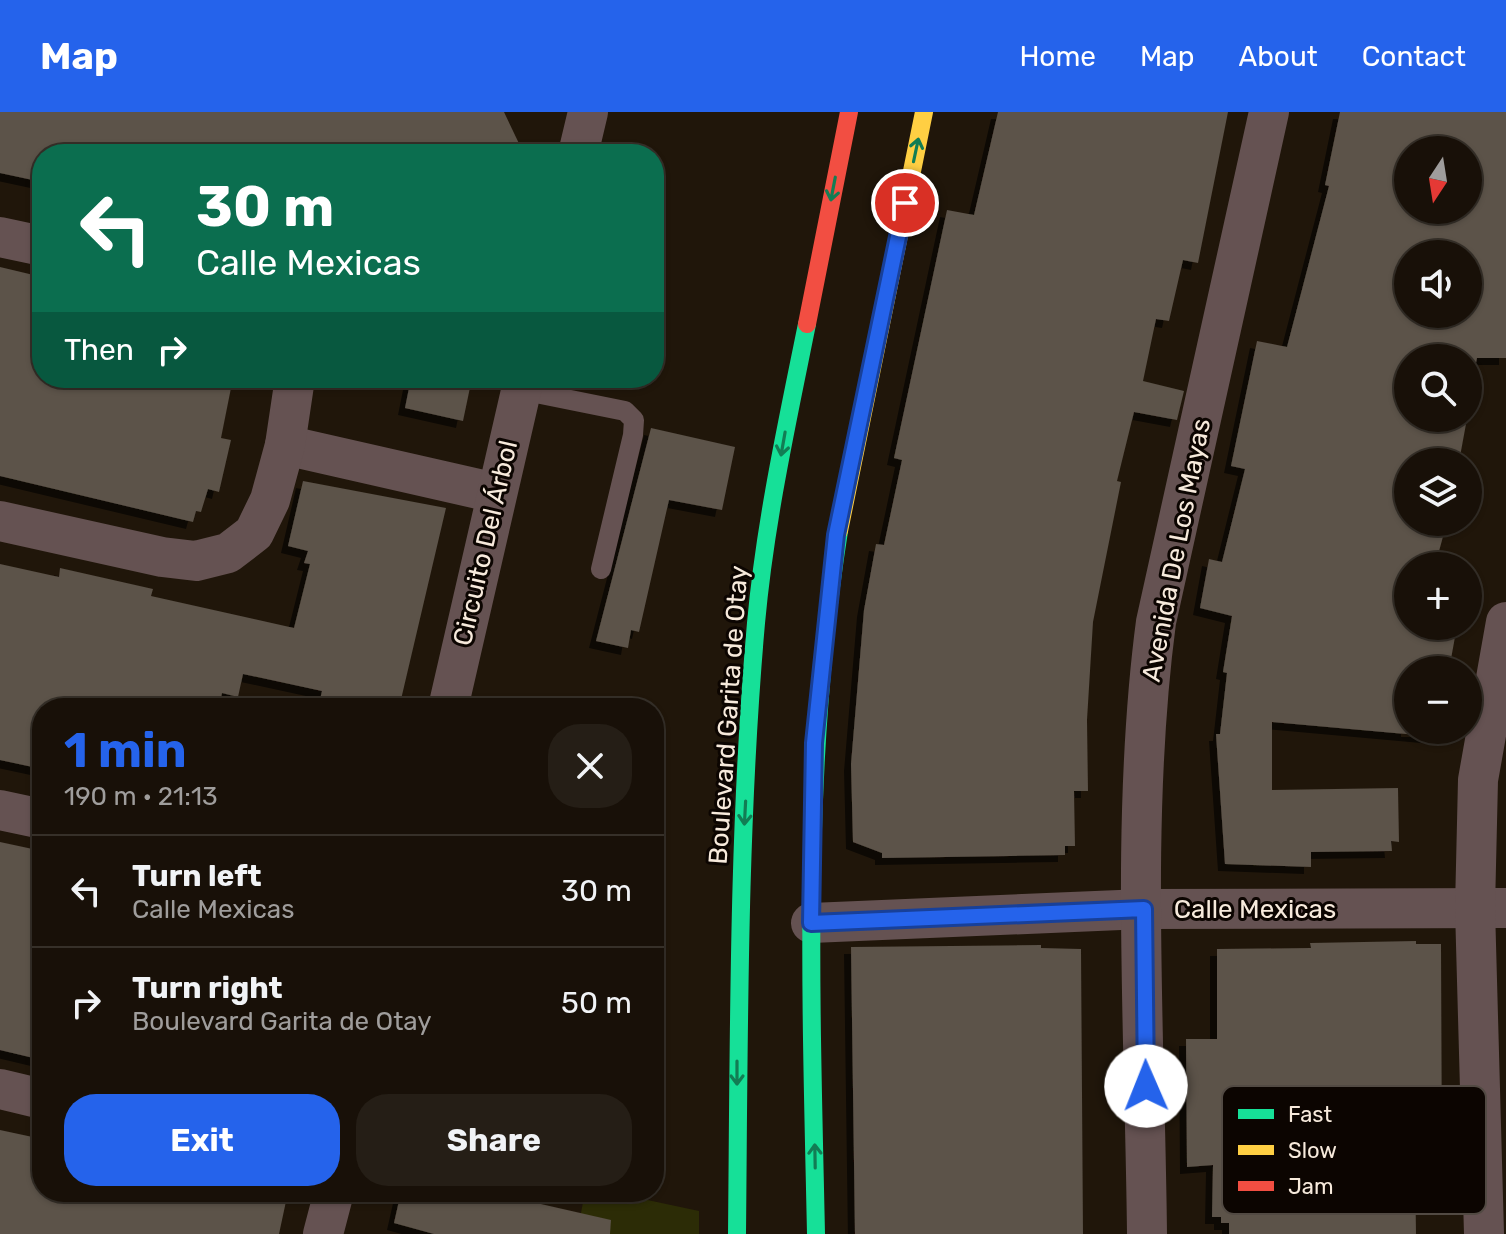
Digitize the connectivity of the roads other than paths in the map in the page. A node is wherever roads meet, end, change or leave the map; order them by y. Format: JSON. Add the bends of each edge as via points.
{"nodes":[{"id":1,"x":588,"y":112,"type":"edge"},
{"id":2,"x":849,"y":112,"type":"edge"},
{"id":3,"x":924,"y":112,"type":"edge"},
{"id":4,"x":1269,"y":112,"type":"edge"},
{"id":5,"x":580,"y":144,"type":"edge"},
{"id":6,"x":0,"y":237,"type":"edge"},
{"id":7,"x":32,"y":244,"type":"edge"},
{"id":8,"x":294,"y":388,"type":"edge"},
{"id":9,"x":521,"y":388,"type":"edge"},
{"id":10,"x":537,"y":388,"type":"edge"},
{"id":11,"x":285,"y":445,"type":"junction"},
{"id":12,"x":496,"y":493,"type":"junction"},
{"id":13,"x":0,"y":521,"type":"edge"},
{"id":14,"x":601,"y":569,"type":"dead end"},
{"id":15,"x":1506,"y":622,"type":"edge"},
{"id":16,"x":450,"y":698,"type":"edge"},
{"id":17,"x":0,"y":810,"type":"edge"},
{"id":18,"x":32,"y":817,"type":"edge"},
{"id":19,"x":1490,"y":908,"type":"edge"},
{"id":20,"x":1144,"y":909,"type":"junction"},
{"id":21,"x":811,"y":923,"type":"junction"},
{"id":22,"x":0,"y":1089,"type":"edge"},
{"id":23,"x":32,"y":1097,"type":"edge"},
{"id":24,"x":1486,"y":1125,"type":"edge"},
{"id":25,"x":331,"y":1202,"type":"edge"},
{"id":26,"x":1484,"y":1214,"type":"edge"},
{"id":27,"x":323,"y":1234,"type":"edge"},
{"id":28,"x":737,"y":1234,"type":"edge"},
{"id":29,"x":816,"y":1234,"type":"edge"},
{"id":30,"x":1147,"y":1234,"type":"edge"},
{"id":31,"x":1484,"y":1234,"type":"edge"}],
"edges":[{"from":1,"to":5,"type":"street"},
{"from":2,"to":28,"type":"main road","name":"Boulevard Garita de Otay","one_way":true,"via":[[783,444],[756,621],[740,920]]},
{"from":21,"to":3,"type":"main road","one_way":true,"via":[[814,743],[836,535]]},
{"from":4,"to":20,"type":"street","name":"Avenida De Los Mayas","via":[[1156,622],[1145,722]]},
{"from":6,"to":7,"type":"street"},
{"from":8,"to":11,"type":"street"},
{"from":9,"to":12,"type":"street","name":"Circuito Del Árbol"},
{"from":10,"to":14,"type":"lane","via":[[625,411],[634,420]]},
{"from":11,"to":12,"type":"street"},
{"from":11,"to":13,"type":"street","via":[[270,500],[254,533],[228,553],[196,561],[162,557]]},
{"from":12,"to":16,"type":"street","name":"Circuito Del Árbol"},
{"from":15,"to":19,"type":"street","via":[[1478,780]]},
{"from":17,"to":18,"type":"street"},
{"from":19,"to":20,"type":"street","name":"Calle Mexicas"},
{"from":19,"to":24,"type":"street"},
{"from":20,"to":21,"type":"street","name":"Calle Mexicas"},
{"from":20,"to":30,"type":"street","name":"Avenida De Los Mayas"},
{"from":29,"to":21,"type":"main road","one_way":true},
{"from":22,"to":23,"type":"street"},
{"from":25,"to":27,"type":"street"},
{"from":26,"to":31,"type":"street"}]}
